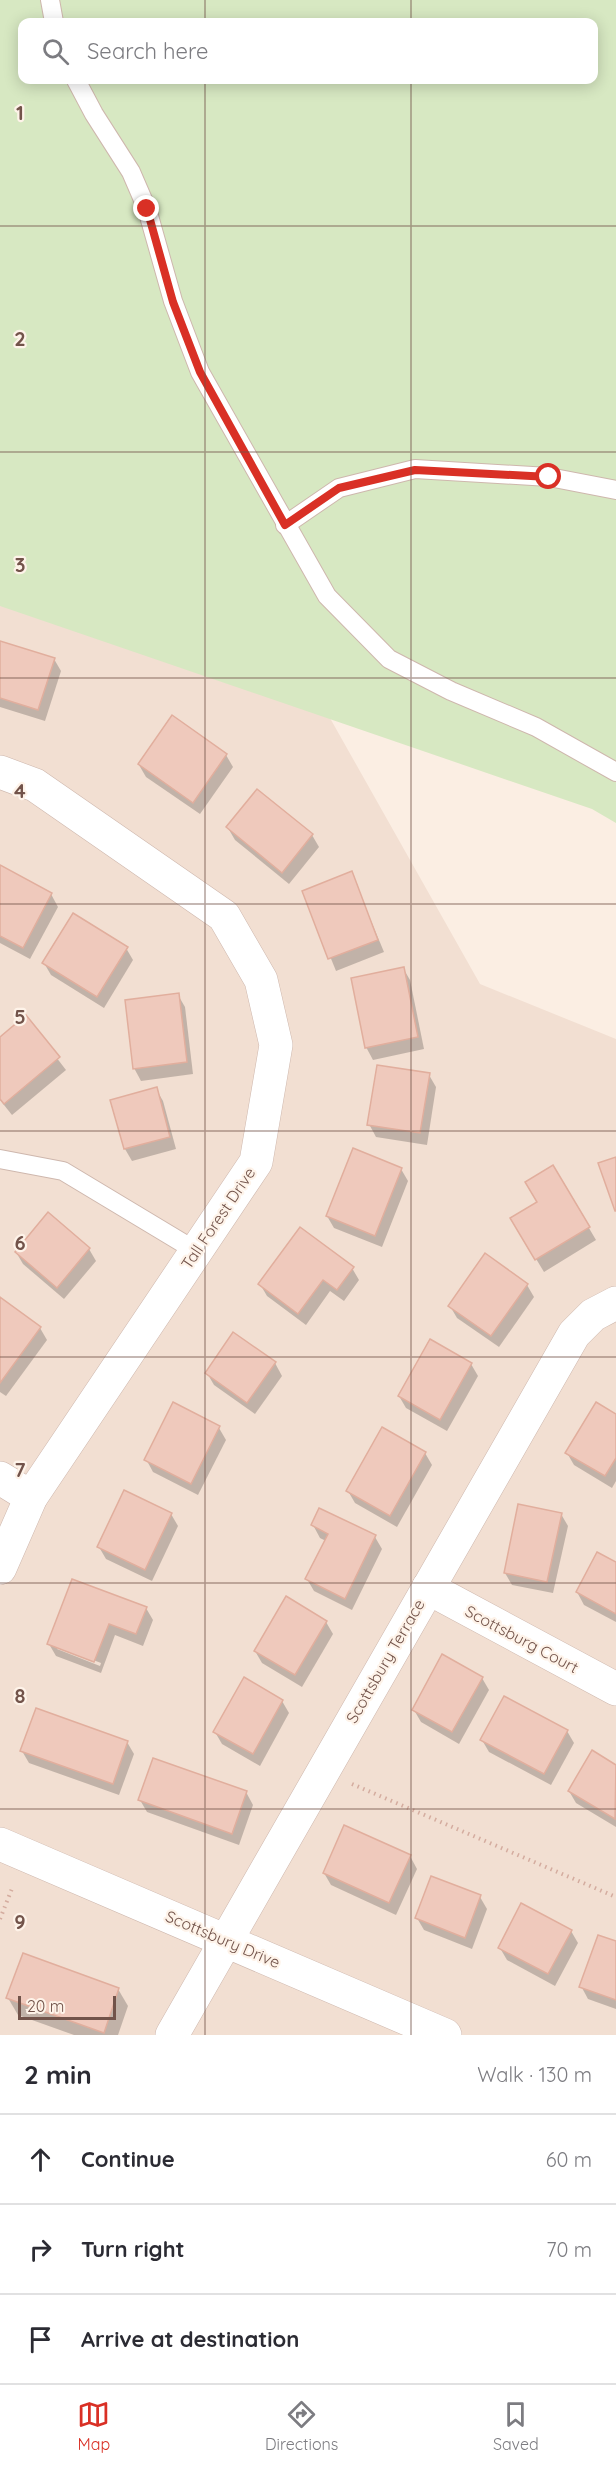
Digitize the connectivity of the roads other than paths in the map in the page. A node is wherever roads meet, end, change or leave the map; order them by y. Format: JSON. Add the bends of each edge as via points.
{"nodes":[{"id":1,"x":50,"y":0,"type":"edge"},
{"id":2,"x":53,"y":18,"type":"edge"},
{"id":3,"x":78,"y":84,"type":"edge"},
{"id":4,"x":616,"y":490,"type":"edge"},
{"id":5,"x":285,"y":525,"type":"junction"},
{"id":6,"x":0,"y":772,"type":"edge"},
{"id":7,"x":616,"y":772,"type":"edge"},
{"id":8,"x":0,"y":1158,"type":"edge"},
{"id":9,"x":196,"y":1251,"type":"junction"},
{"id":10,"x":616,"y":1303,"type":"edge"},
{"id":11,"x":0,"y":1478,"type":"edge"},
{"id":12,"x":31,"y":1497,"type":"junction"},
{"id":13,"x":0,"y":1568,"type":"edge"},
{"id":14,"x":428,"y":1588,"type":"junction"},
{"id":15,"x":616,"y":1689,"type":"edge"},
{"id":16,"x":0,"y":1844,"type":"edge"},
{"id":17,"x":225,"y":1940,"type":"junction"},
{"id":18,"x":172,"y":2035,"type":"edge"},
{"id":19,"x":445,"y":2035,"type":"edge"}],
"edges":[{"from":1,"to":2,"type":"lane"},
{"from":3,"to":5,"type":"lane","via":[[131,172],[147,209],[173,302],[200,372]]},
{"from":4,"to":5,"type":"lane","via":[[549,477],[415,470],[339,488]]},
{"from":5,"to":7,"type":"lane","via":[[327,596],[389,659],[451,691],[536,727]]},
{"from":6,"to":9,"type":"street","name":"Tall Forest Drive","via":[[35,785],[224,916],[261,980],[276,1045],[256,1162]]},
{"from":8,"to":9,"type":"lane","via":[[63,1171]]},
{"from":9,"to":12,"type":"street","name":"Tall Forest Drive"},
{"from":10,"to":14,"type":"street","name":"Scottsbury Terrace","via":[[593,1315],[574,1334]]},
{"from":11,"to":12,"type":"street"},
{"from":12,"to":13,"type":"street","name":"Tall Forest Drive"},
{"from":14,"to":15,"type":"street","name":"Scottsburg Court"},
{"from":14,"to":17,"type":"street","name":"Scottsbury Terrace"},
{"from":16,"to":17,"type":"street","name":"Scottsbury Drive"},
{"from":17,"to":18,"type":"street","name":"Scottsbury Terrace"},
{"from":17,"to":19,"type":"street","name":"Scottsbury Drive"}]}
